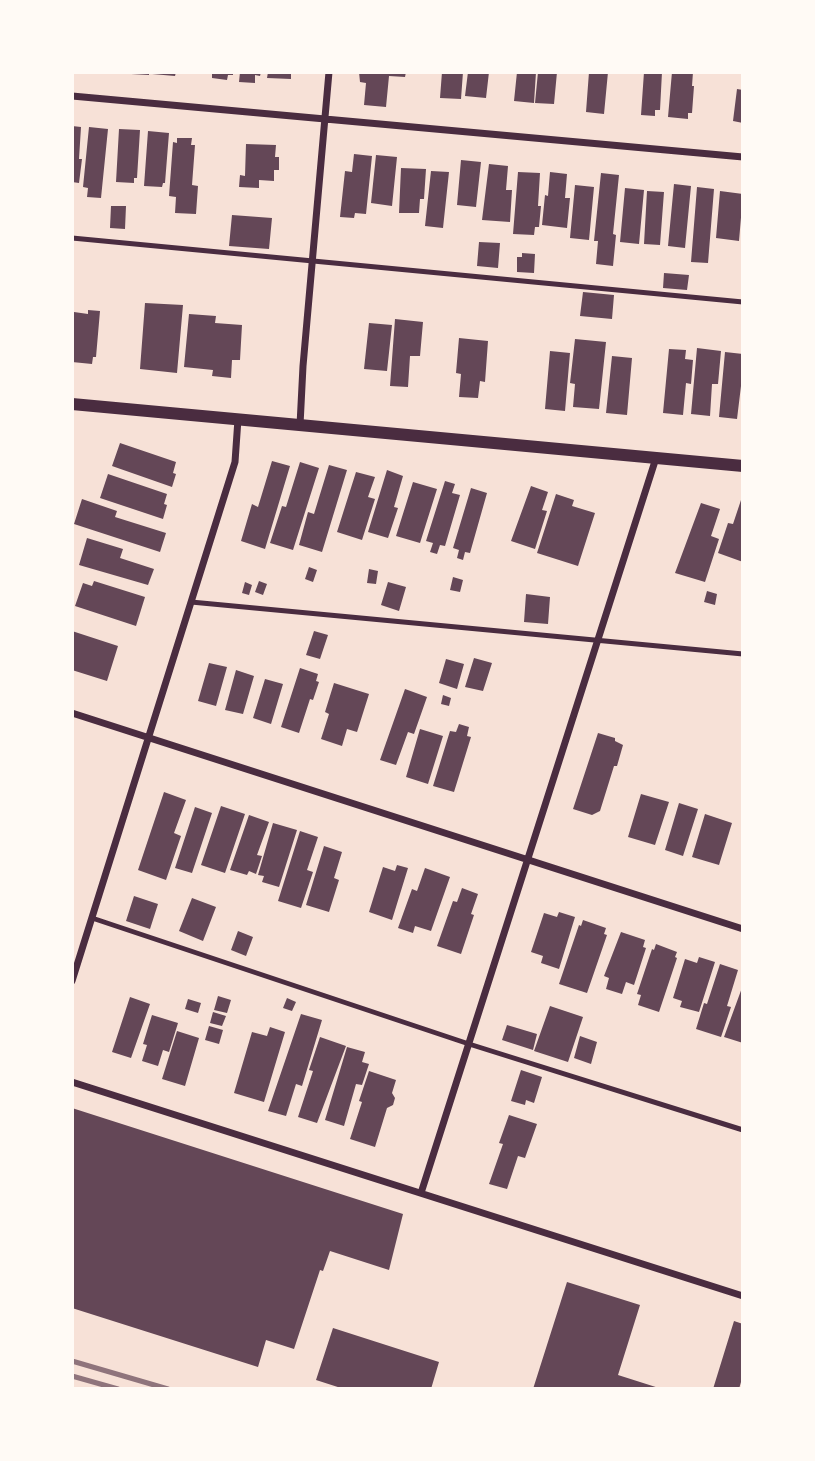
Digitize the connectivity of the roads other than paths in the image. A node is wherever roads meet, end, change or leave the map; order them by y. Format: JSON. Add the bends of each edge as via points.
{"nodes":[{"id":1,"x":328,"y":72,"type":"edge"},
{"id":2,"x":72,"y":96,"type":"edge"},
{"id":3,"x":324,"y":119,"type":"junction"},
{"id":4,"x":743,"y":157,"type":"edge"},
{"id":5,"x":72,"y":238,"type":"edge"},
{"id":6,"x":312,"y":262,"type":"junction"},
{"id":7,"x":743,"y":302,"type":"edge"},
{"id":8,"x":72,"y":404,"type":"edge"},
{"id":9,"x":238,"y":419,"type":"junction"},
{"id":10,"x":300,"y":425,"type":"junction"},
{"id":11,"x":656,"y":458,"type":"junction"},
{"id":12,"x":743,"y":466,"type":"edge"},
{"id":13,"x":191,"y":602,"type":"junction"},
{"id":14,"x":596,"y":642,"type":"junction"},
{"id":15,"x":743,"y":654,"type":"edge"},
{"id":16,"x":72,"y":713,"type":"edge"},
{"id":17,"x":149,"y":738,"type":"junction"},
{"id":18,"x":528,"y":860,"type":"junction"},
{"id":19,"x":92,"y":918,"type":"junction"},
{"id":20,"x":743,"y":929,"type":"edge"},
{"id":21,"x":72,"y":981,"type":"edge"},
{"id":22,"x":469,"y":1044,"type":"junction"},
{"id":23,"x":72,"y":1082,"type":"edge"},
{"id":24,"x":743,"y":1130,"type":"edge"},
{"id":25,"x":421,"y":1193,"type":"junction"},
{"id":26,"x":743,"y":1296,"type":"edge"}],
"edges":[{"from":1,"to":3,"type":"street"},
{"from":2,"to":3,"type":"street"},
{"from":3,"to":4,"type":"street"},
{"from":3,"to":6,"type":"street"},
{"from":5,"to":6,"type":"lane"},
{"from":6,"to":7,"type":"lane"},
{"from":6,"to":10,"type":"street"},
{"from":8,"to":9,"type":"street"},
{"from":9,"to":10,"type":"street"},
{"from":9,"to":13,"type":"street","via":[[234,462]]},
{"from":10,"to":11,"type":"street"},
{"from":11,"to":12,"type":"street"},
{"from":11,"to":14,"type":"street"},
{"from":13,"to":14,"type":"lane"},
{"from":13,"to":17,"type":"street"},
{"from":14,"to":15,"type":"lane"},
{"from":14,"to":18,"type":"street"},
{"from":16,"to":17,"type":"street"},
{"from":17,"to":18,"type":"street"},
{"from":17,"to":19,"type":"street"},
{"from":18,"to":20,"type":"street"},
{"from":18,"to":22,"type":"street"},
{"from":19,"to":21,"type":"street"},
{"from":19,"to":22,"type":"lane"},
{"from":22,"to":24,"type":"lane"},
{"from":22,"to":25,"type":"street"},
{"from":23,"to":25,"type":"street"},
{"from":25,"to":26,"type":"street"}]}
